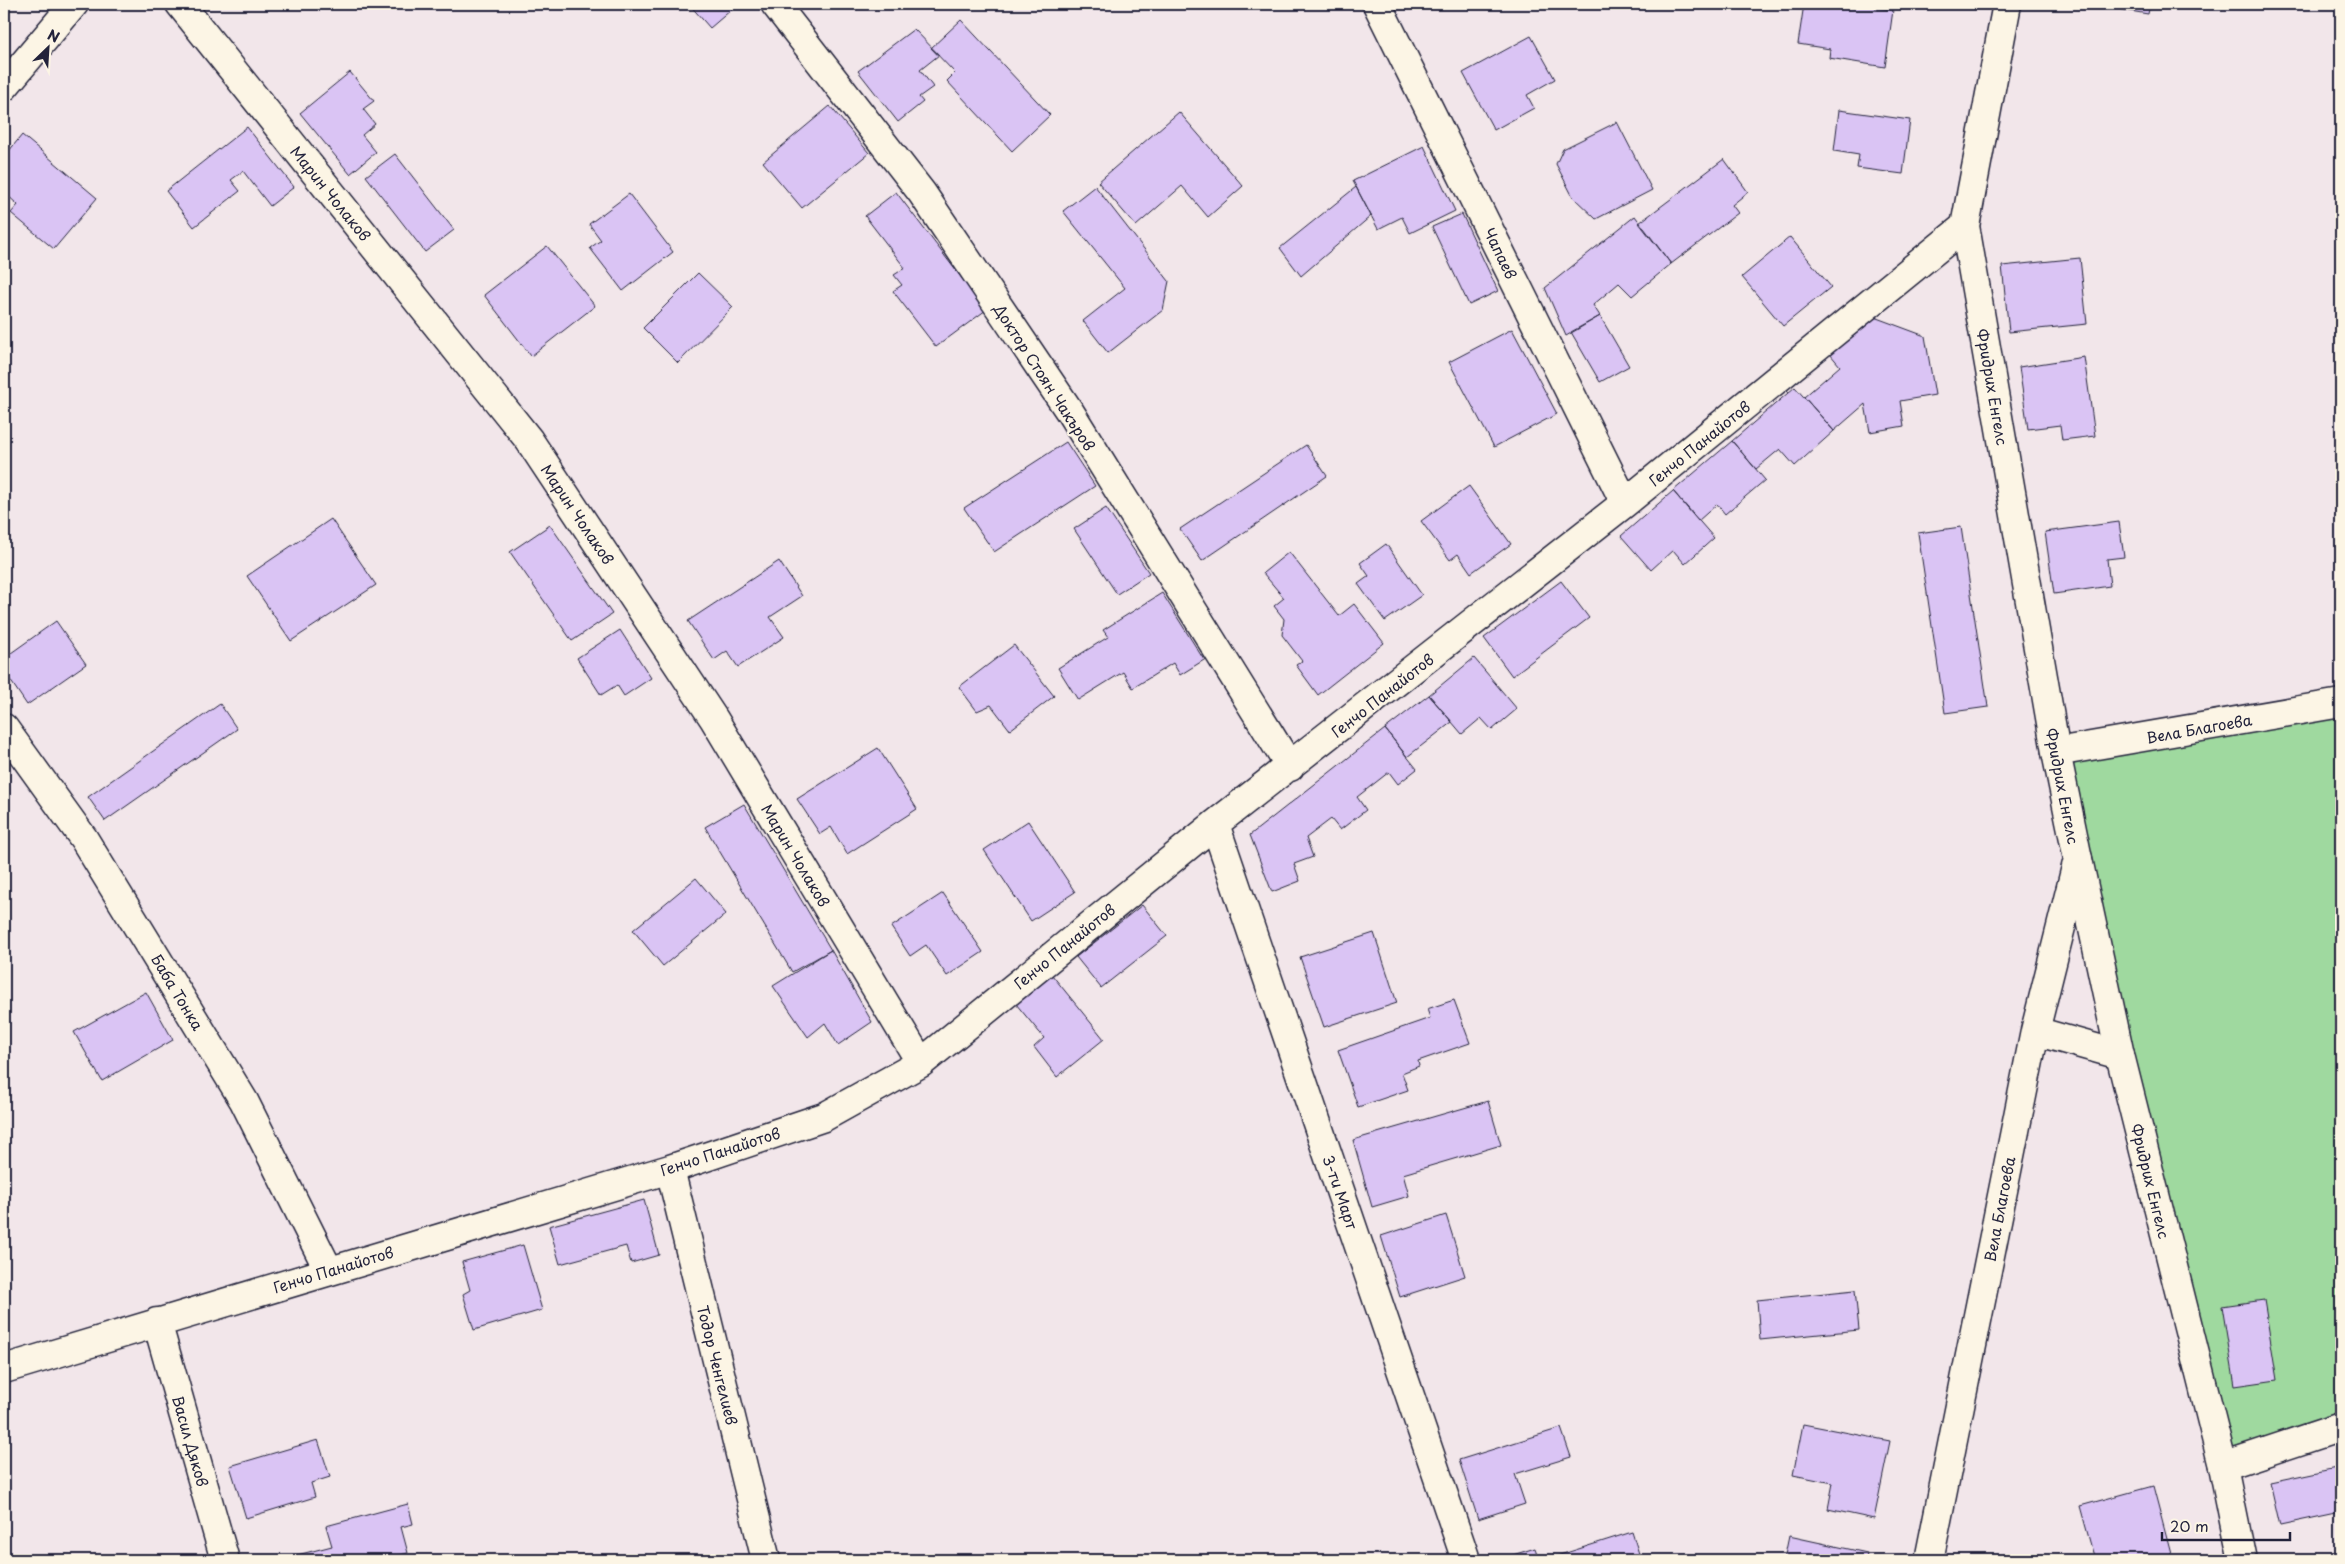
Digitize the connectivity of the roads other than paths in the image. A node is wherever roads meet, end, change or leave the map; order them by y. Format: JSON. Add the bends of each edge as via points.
{"nodes":[{"id":1,"x":74,"y":4,"type":"edge"},
{"id":2,"x":180,"y":4,"type":"edge"},
{"id":3,"x":775,"y":4,"type":"edge"},
{"id":4,"x":1377,"y":4,"type":"edge"},
{"id":5,"x":2007,"y":4,"type":"edge"},
{"id":6,"x":4,"y":87,"type":"edge"},
{"id":7,"x":1965,"y":226,"type":"junction"},
{"id":8,"x":1626,"y":503,"type":"junction"},
{"id":9,"x":2341,"y":703,"type":"edge"},
{"id":10,"x":4,"y":728,"type":"edge"},
{"id":11,"x":2056,"y":752,"type":"junction"},
{"id":12,"x":1290,"y":767,"type":"junction"},
{"id":13,"x":1216,"y":824,"type":"junction"},
{"id":14,"x":2078,"y":859,"type":"junction"},
{"id":15,"x":2034,"y":1031,"type":"junction"},
{"id":16,"x":2120,"y":1055,"type":"junction"},
{"id":17,"x":921,"y":1063,"type":"junction"},
{"id":18,"x":670,"y":1169,"type":"junction"},
{"id":19,"x":328,"y":1270,"type":"junction"},
{"id":20,"x":157,"y":1322,"type":"junction"},
{"id":21,"x":4,"y":1368,"type":"edge"},
{"id":22,"x":2341,"y":1427,"type":"edge"},
{"id":23,"x":2223,"y":1466,"type":"junction"},
{"id":24,"x":225,"y":1560,"type":"edge"},
{"id":25,"x":766,"y":1560,"type":"edge"},
{"id":26,"x":1466,"y":1560,"type":"edge"},
{"id":27,"x":1929,"y":1560,"type":"edge"},
{"id":28,"x":2242,"y":1560,"type":"edge"}],
"edges":[{"from":1,"to":6,"type":"street"},
{"from":2,"to":17,"type":"street","name":"Марин Чолаков","via":[[529,440],[714,719]]},
{"from":3,"to":12,"type":"street","name":"Доктор Стоян Чакъров","via":[[922,193],[1070,412]]},
{"from":4,"to":8,"type":"street","name":"Чапаев"},
{"from":5,"to":7,"type":"street","name":"Фридрих Енгелс"},
{"from":7,"to":8,"type":"street","name":"Генчо Панайотов"},
{"from":7,"to":11,"type":"street","name":"Фридрих Енгелс"},
{"from":8,"to":12,"type":"street","name":"Генчо Панайотов"},
{"from":9,"to":11,"type":"street","name":"Вела Благоева"},
{"from":10,"to":19,"type":"street","name":"Баба Тонка","via":[[84,839],[244,1101]]},
{"from":11,"to":14,"type":"street","name":"Фридрих Енгелс"},
{"from":12,"to":13,"type":"street","name":"Генчо Панайотов"},
{"from":13,"to":17,"type":"street","name":"Генчо Панайотов"},
{"from":13,"to":26,"type":"street","name":"3-ти Март"},
{"from":14,"to":15,"type":"street","name":"Вела Благоева"},
{"from":14,"to":16,"type":"street","name":"Фридрих Енгелс"},
{"from":15,"to":16,"type":"street"},
{"from":15,"to":27,"type":"street","name":"Вела Благоева"},
{"from":16,"to":23,"type":"street","name":"Фридрих Енгелс"},
{"from":17,"to":18,"type":"street","name":"Генчо Панайотов","via":[[824,1117]]},
{"from":18,"to":19,"type":"street","name":"Генчо Панайотов"},
{"from":18,"to":25,"type":"street","name":"Тодор Ченгелиев"},
{"from":19,"to":20,"type":"street","name":"Генчо Панайотов"},
{"from":20,"to":21,"type":"street","name":"Генчо Панайотов"},
{"from":20,"to":24,"type":"street","name":"Васил Дяков"},
{"from":22,"to":23,"type":"street"},
{"from":23,"to":28,"type":"street","name":"Фридрих Енгелс"}]}
